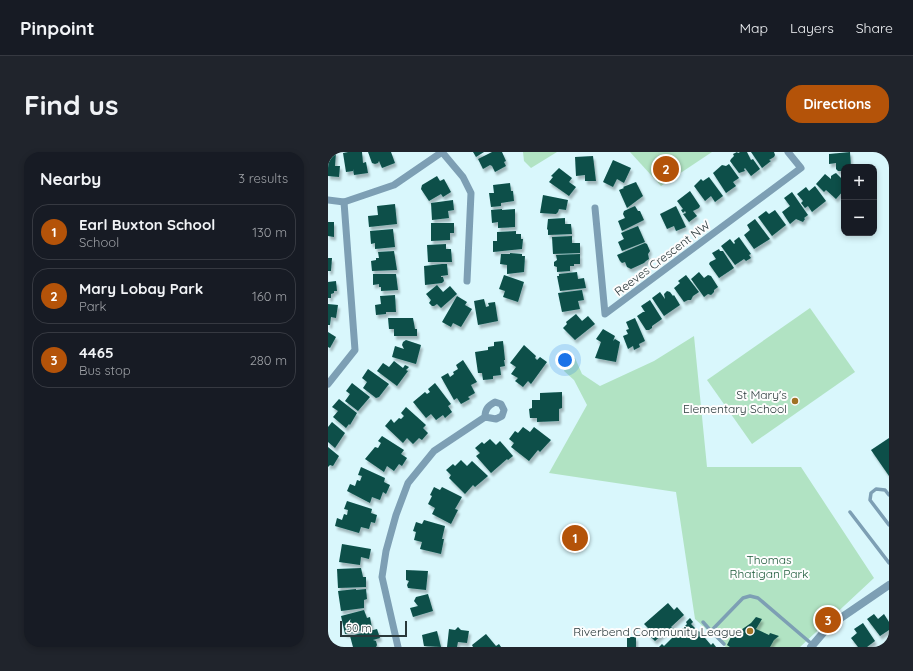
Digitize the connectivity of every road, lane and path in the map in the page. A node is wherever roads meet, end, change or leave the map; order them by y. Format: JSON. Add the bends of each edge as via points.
{"nodes":[{"id":1,"x":442,"y":152,"type":"edge"},
{"id":2,"x":788,"y":152,"type":"edge"},
{"id":3,"x":328,"y":200,"type":"edge"},
{"id":4,"x":344,"y":202,"type":"junction"},
{"id":5,"x":595,"y":208,"type":"dead end"},
{"id":6,"x":467,"y":281,"type":"dead end"},
{"id":7,"x":328,"y":384,"type":"edge"},
{"id":8,"x":485,"y":417,"type":"dead end"},
{"id":9,"x":889,"y":495,"type":"edge"},
{"id":10,"x":850,"y":512,"type":"dead end"},
{"id":11,"x":889,"y":525,"type":"edge"},
{"id":12,"x":889,"y":563,"type":"edge"},
{"id":13,"x":889,"y":585,"type":"edge"},
{"id":14,"x":703,"y":622,"type":"dead end"},
{"id":15,"x":711,"y":631,"type":"junction"},
{"id":16,"x":724,"y":644,"type":"dead end"},
{"id":17,"x":812,"y":646,"type":"edge"},
{"id":18,"x":398,"y":647,"type":"edge"}],
"edges":[{"from":1,"to":4,"type":"street","via":[[394,185]]},
{"from":1,"to":6,"type":"street","via":[[463,177],[471,193]]},
{"from":2,"to":5,"type":"street","name":"Reeves Crescent NW","via":[[801,168],[605,314]]},
{"from":3,"to":4,"type":"street"},
{"from":4,"to":7,"type":"street","via":[[355,350]]},
{"from":8,"to":18,"type":"street","via":[[434,451],[408,483],[386,551],[382,577]]},
{"from":9,"to":11,"type":"lane","via":[[885,490],[876,489],[871,493],[870,500]]},
{"from":10,"to":12,"type":"lane"},
{"from":13,"to":17,"type":"street","via":[[828,626]]},
{"from":14,"to":15,"type":"lane"},
{"from":15,"to":16,"type":"lane"},
{"from":15,"to":17,"type":"lane","via":[[743,598],[750,596],[758,598]]}]}
